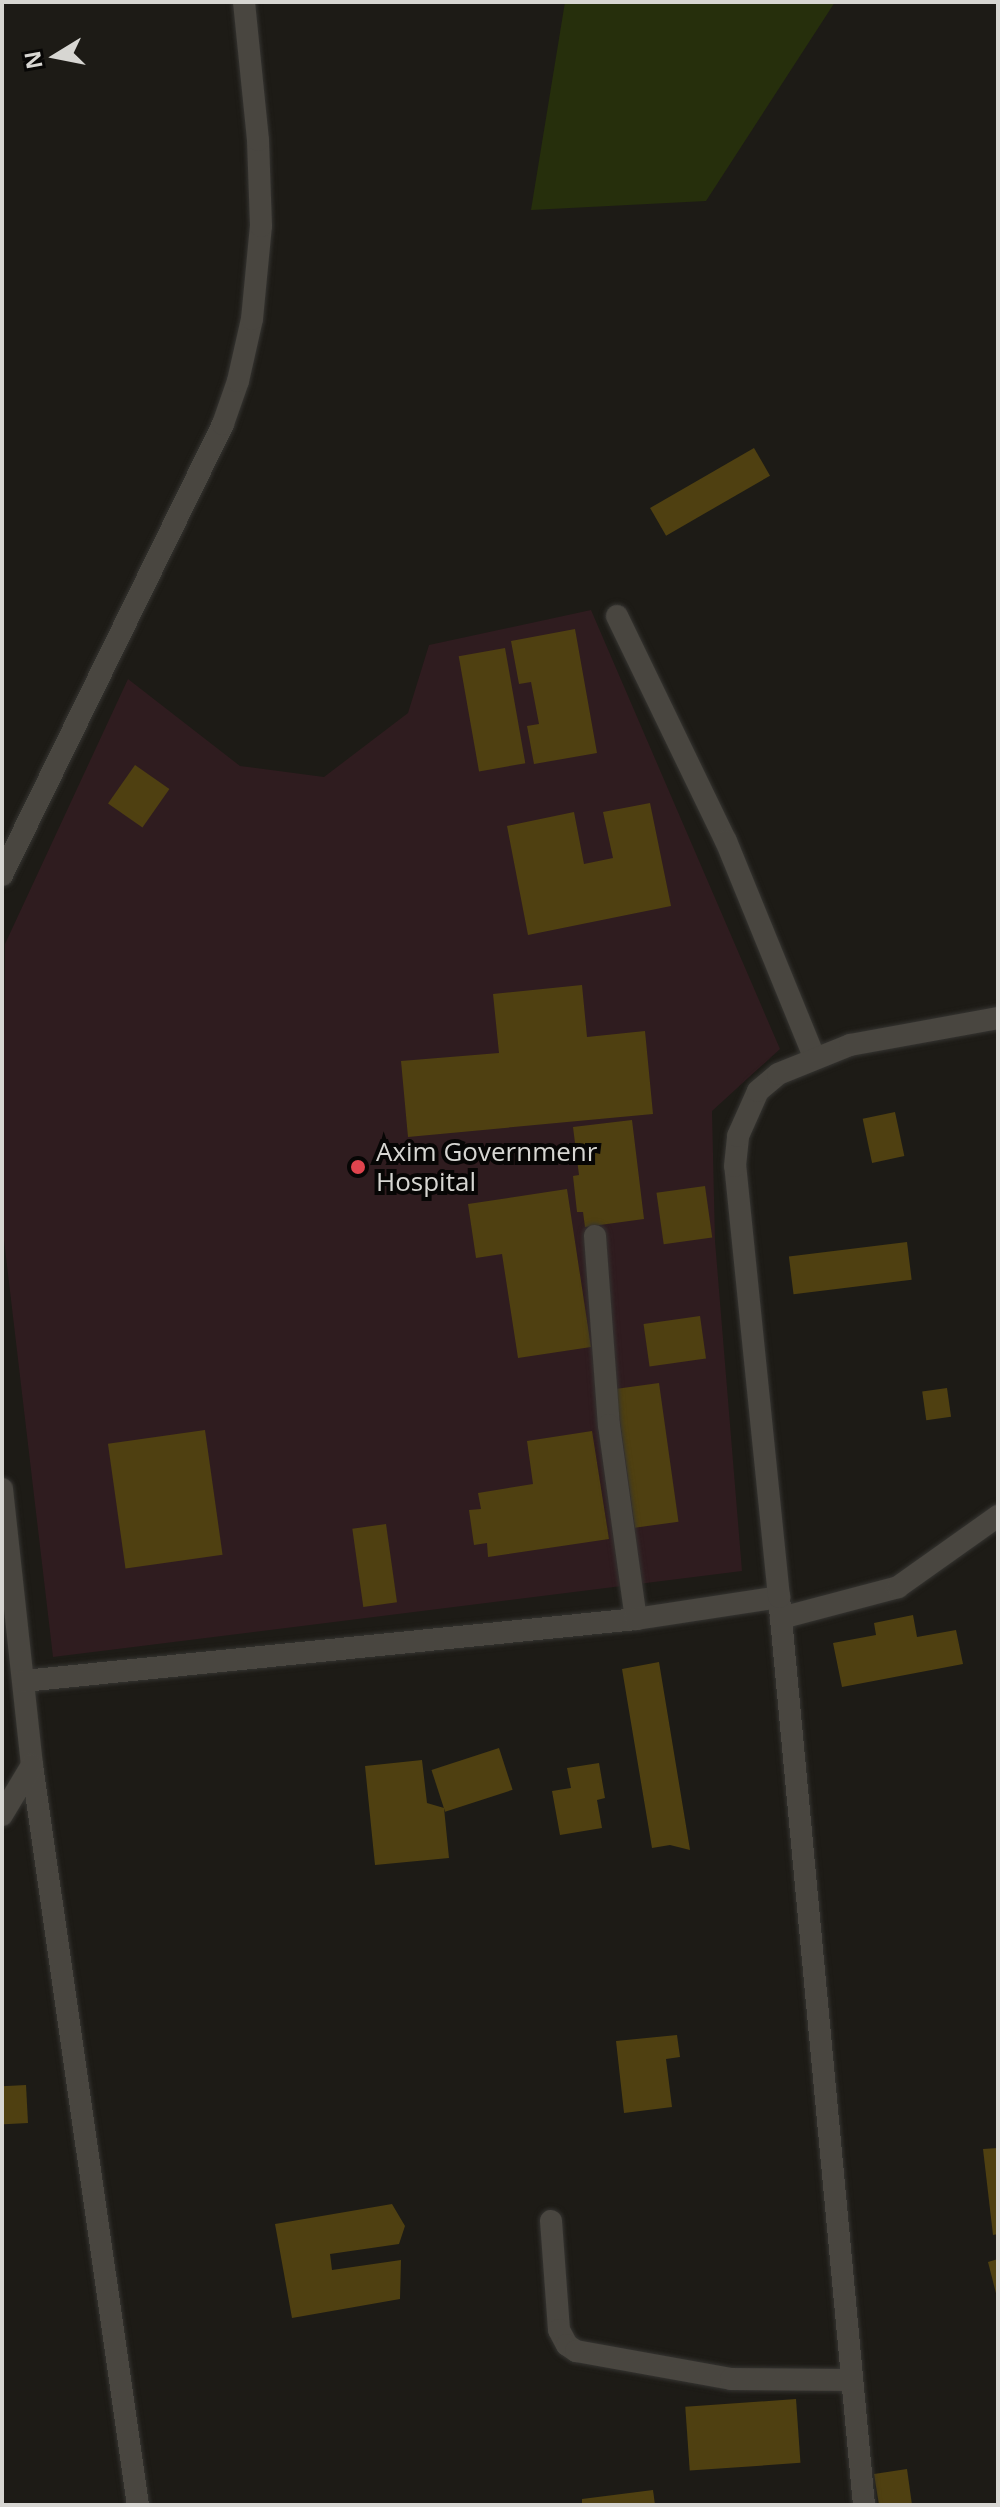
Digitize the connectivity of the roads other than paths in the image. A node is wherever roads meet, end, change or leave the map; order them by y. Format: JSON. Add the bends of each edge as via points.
{"nodes":[{"id":1,"x":244,"y":2,"type":"edge"},
{"id":2,"x":617,"y":616,"type":"dead end"},
{"id":3,"x":2,"y":870,"type":"edge"},
{"id":4,"x":998,"y":1018,"type":"edge"},
{"id":5,"x":814,"y":1057,"type":"junction"},
{"id":6,"x":595,"y":1236,"type":"dead end"},
{"id":7,"x":2,"y":1489,"type":"edge"},
{"id":8,"x":998,"y":1516,"type":"edge"},
{"id":9,"x":780,"y":1608,"type":"junction"},
{"id":10,"x":636,"y":1619,"type":"junction"},
{"id":11,"x":24,"y":1681,"type":"junction"},
{"id":12,"x":32,"y":1765,"type":"junction"},
{"id":13,"x":2,"y":1815,"type":"edge"},
{"id":14,"x":551,"y":2221,"type":"dead end"},
{"id":15,"x":852,"y":2380,"type":"junction"},
{"id":16,"x":138,"y":2505,"type":"edge"},
{"id":17,"x":864,"y":2505,"type":"edge"}],
"edges":[{"from":1,"to":3,"type":"street","via":[[261,226],[252,319],[238,381],[223,424]]},
{"from":2,"to":5,"type":"street","via":[[721,828]]},
{"from":4,"to":5,"type":"street","via":[[850,1045]]},
{"from":5,"to":9,"type":"street","via":[[778,1074],[758,1091],[738,1136],[735,1166]]},
{"from":6,"to":10,"type":"street","via":[[609,1425]]},
{"from":7,"to":11,"type":"street"},
{"from":8,"to":9,"type":"street","via":[[898,1587]]},
{"from":9,"to":10,"type":"street"},
{"from":9,"to":15,"type":"street"},
{"from":10,"to":11,"type":"street"},
{"from":11,"to":12,"type":"street"},
{"from":12,"to":13,"type":"street"},
{"from":12,"to":16,"type":"street"},
{"from":14,"to":15,"type":"street","via":[[559,2330],[576,2351],[731,2379]]},
{"from":15,"to":17,"type":"street"}]}
